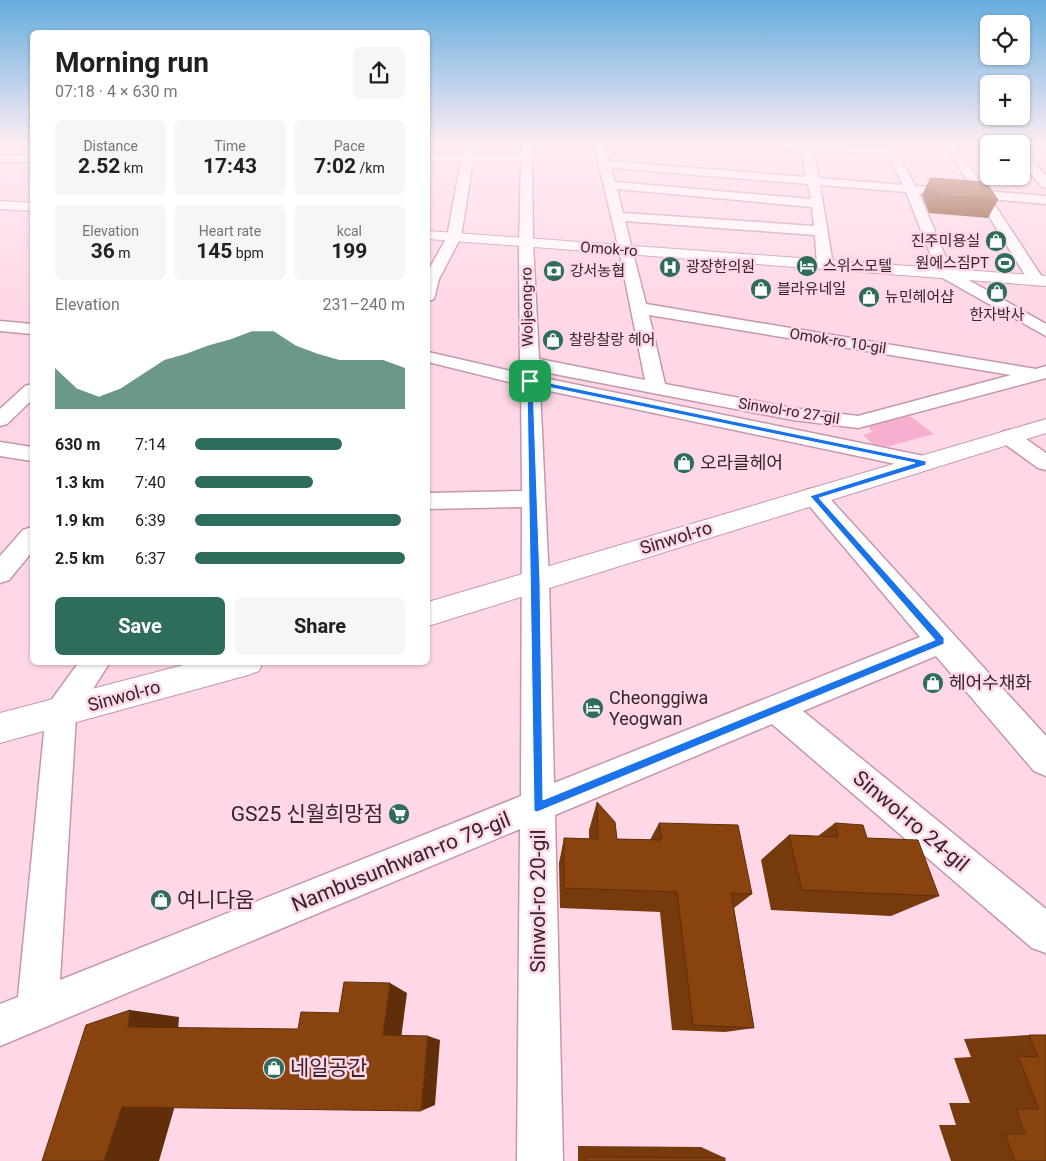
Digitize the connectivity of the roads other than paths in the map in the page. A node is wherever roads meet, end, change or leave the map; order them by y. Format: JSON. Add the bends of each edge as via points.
{"nodes":[{"id":1,"x":461,"y":198,"type":"edge"},
{"id":2,"x":527,"y":198,"type":"edge"},
{"id":3,"x":611,"y":198,"type":"edge"},
{"id":4,"x":754,"y":198,"type":"edge"},
{"id":5,"x":817,"y":198,"type":"edge"},
{"id":6,"x":915,"y":198,"type":"edge"},
{"id":7,"x":984,"y":198,"type":"edge"},
{"id":8,"x":1023,"y":198,"type":"edge"},
{"id":9,"x":1046,"y":200,"type":"edge"},
{"id":10,"x":818,"y":204,"type":"junction"},
{"id":11,"x":0,"y":205,"type":"edge"},
{"id":12,"x":30,"y":207,"type":"edge"},
{"id":13,"x":616,"y":216,"type":"junction"},
{"id":14,"x":821,"y":231,"type":"junction"},
{"id":15,"x":430,"y":235,"type":"edge"},
{"id":16,"x":454,"y":237,"type":"junction"},
{"id":17,"x":526,"y":243,"type":"junction"},
{"id":18,"x":626,"y":250,"type":"junction"},
{"id":19,"x":825,"y":265,"type":"junction"},
{"id":20,"x":944,"y":273,"type":"junction"},
{"id":21,"x":1041,"y":281,"type":"edge"},
{"id":22,"x":430,"y":285,"type":"edge"},
{"id":23,"x":638,"y":308,"type":"junction"},
{"id":24,"x":0,"y":326,"type":"edge"},
{"id":25,"x":30,"y":329,"type":"edge"},
{"id":26,"x":1046,"y":331,"type":"edge"},
{"id":27,"x":430,"y":357,"type":"edge"},
{"id":28,"x":529,"y":372,"type":"junction"},
{"id":29,"x":1042,"y":373,"type":"edge"},
{"id":30,"x":656,"y":386,"type":"junction"},
{"id":31,"x":30,"y":392,"type":"edge"},
{"id":32,"x":0,"y":420,"type":"edge"},
{"id":33,"x":1046,"y":426,"type":"edge"},
{"id":34,"x":1009,"y":437,"type":"junction"},
{"id":35,"x":0,"y":450,"type":"edge"},
{"id":36,"x":30,"y":454,"type":"edge"},
{"id":37,"x":924,"y":463,"type":"junction"},
{"id":38,"x":1046,"y":463,"type":"edge"},
{"id":39,"x":814,"y":496,"type":"junction"},
{"id":40,"x":533,"y":499,"type":"junction"},
{"id":41,"x":430,"y":501,"type":"edge"},
{"id":42,"x":30,"y":538,"type":"edge"},
{"id":43,"x":0,"y":573,"type":"edge"},
{"id":44,"x":536,"y":581,"type":"junction"},
{"id":45,"x":430,"y":613,"type":"edge"},
{"id":46,"x":941,"y":641,"type":"junction"},
{"id":47,"x":94,"y":665,"type":"edge"},
{"id":48,"x":237,"y":665,"type":"edge"},
{"id":49,"x":777,"y":709,"type":"junction"},
{"id":50,"x":62,"y":712,"type":"junction"},
{"id":51,"x":0,"y":728,"type":"edge"},
{"id":52,"x":1046,"y":760,"type":"edge"},
{"id":53,"x":537,"y":807,"type":"junction"},
{"id":54,"x":1046,"y":934,"type":"edge"},
{"id":55,"x":38,"y":1009,"type":"junction"},
{"id":56,"x":0,"y":1025,"type":"edge"},
{"id":57,"x":540,"y":1161,"type":"edge"}],
"edges":[{"from":1,"to":16,"type":"street"},
{"from":2,"to":17,"type":"street","name":"Woljeong-ro"},
{"from":3,"to":13,"type":"street"},
{"from":4,"to":10,"type":"street"},
{"from":5,"to":10,"type":"street"},
{"from":6,"to":20,"type":"street"},
{"from":7,"to":21,"type":"street"},
{"from":8,"to":9,"type":"street"},
{"from":10,"to":14,"type":"street"},
{"from":11,"to":12,"type":"main road"},
{"from":13,"to":14,"type":"street"},
{"from":13,"to":18,"type":"street"},
{"from":14,"to":19,"type":"street"},
{"from":15,"to":16,"type":"main road","name":"Omok-ro"},
{"from":16,"to":17,"type":"main road","name":"Omok-ro"},
{"from":16,"to":22,"type":"street"},
{"from":17,"to":18,"type":"main road","name":"Omok-ro"},
{"from":17,"to":28,"type":"street","name":"Woljeong-ro"},
{"from":18,"to":19,"type":"main road","name":"Omok-ro"},
{"from":18,"to":23,"type":"street"},
{"from":19,"to":20,"type":"main road","name":"Omok-ro"},
{"from":20,"to":21,"type":"main road","name":"Omok-ro"},
{"from":20,"to":26,"type":"street","name":"Omok-ro"},
{"from":23,"to":29,"type":"street","name":"Omok-ro 10-gil"},
{"from":23,"to":30,"type":"street"},
{"from":24,"to":25,"type":"street"},
{"from":27,"to":28,"type":"street"},
{"from":28,"to":30,"type":"street","name":"Sinwol-ro 27-gil"},
{"from":28,"to":37,"type":"street","name":"Sinwol-ro"},
{"from":28,"to":40,"type":"street","name":"Woljeong-ro"},
{"from":29,"to":30,"type":"street","name":"Sinwol-ro 27-gil","via":[[858,422],[794,414]]},
{"from":31,"to":32,"type":"street"},
{"from":33,"to":34,"type":"main road","name":"Sinwol-ro"},
{"from":34,"to":37,"type":"main road","name":"Sinwol-ro"},
{"from":34,"to":38,"type":"street"},
{"from":35,"to":36,"type":"street"},
{"from":37,"to":39,"type":"main road","name":"Sinwol-ro"},
{"from":39,"to":44,"type":"main road","name":"Sinwol-ro"},
{"from":39,"to":46,"type":"street"},
{"from":40,"to":41,"type":"street"},
{"from":40,"to":44,"type":"street","name":"Woljeong-ro"},
{"from":42,"to":43,"type":"street"},
{"from":44,"to":45,"type":"main road","name":"Sinwol-ro"},
{"from":44,"to":53,"type":"street","name":"Sinwol-ro 20-gil"},
{"from":46,"to":49,"type":"street","name":"Nambusunhwan-ro 79-gil"},
{"from":46,"to":52,"type":"street"},
{"from":47,"to":50,"type":"street"},
{"from":48,"to":50,"type":"main road","name":"Sinwol-ro"},
{"from":49,"to":53,"type":"street","name":"Nambusunhwan-ro 79-gil"},
{"from":49,"to":54,"type":"street","name":"Sinwol-ro 24-gil"},
{"from":50,"to":51,"type":"main road","name":"Sinwol-ro"},
{"from":50,"to":55,"type":"street"},
{"from":53,"to":55,"type":"street","name":"Nambusunhwan-ro 79-gil"},
{"from":53,"to":57,"type":"street","name":"Sinwol-ro 20-gil"},
{"from":55,"to":56,"type":"street","name":"Nambusunhwan-ro 79-gil"}]}
